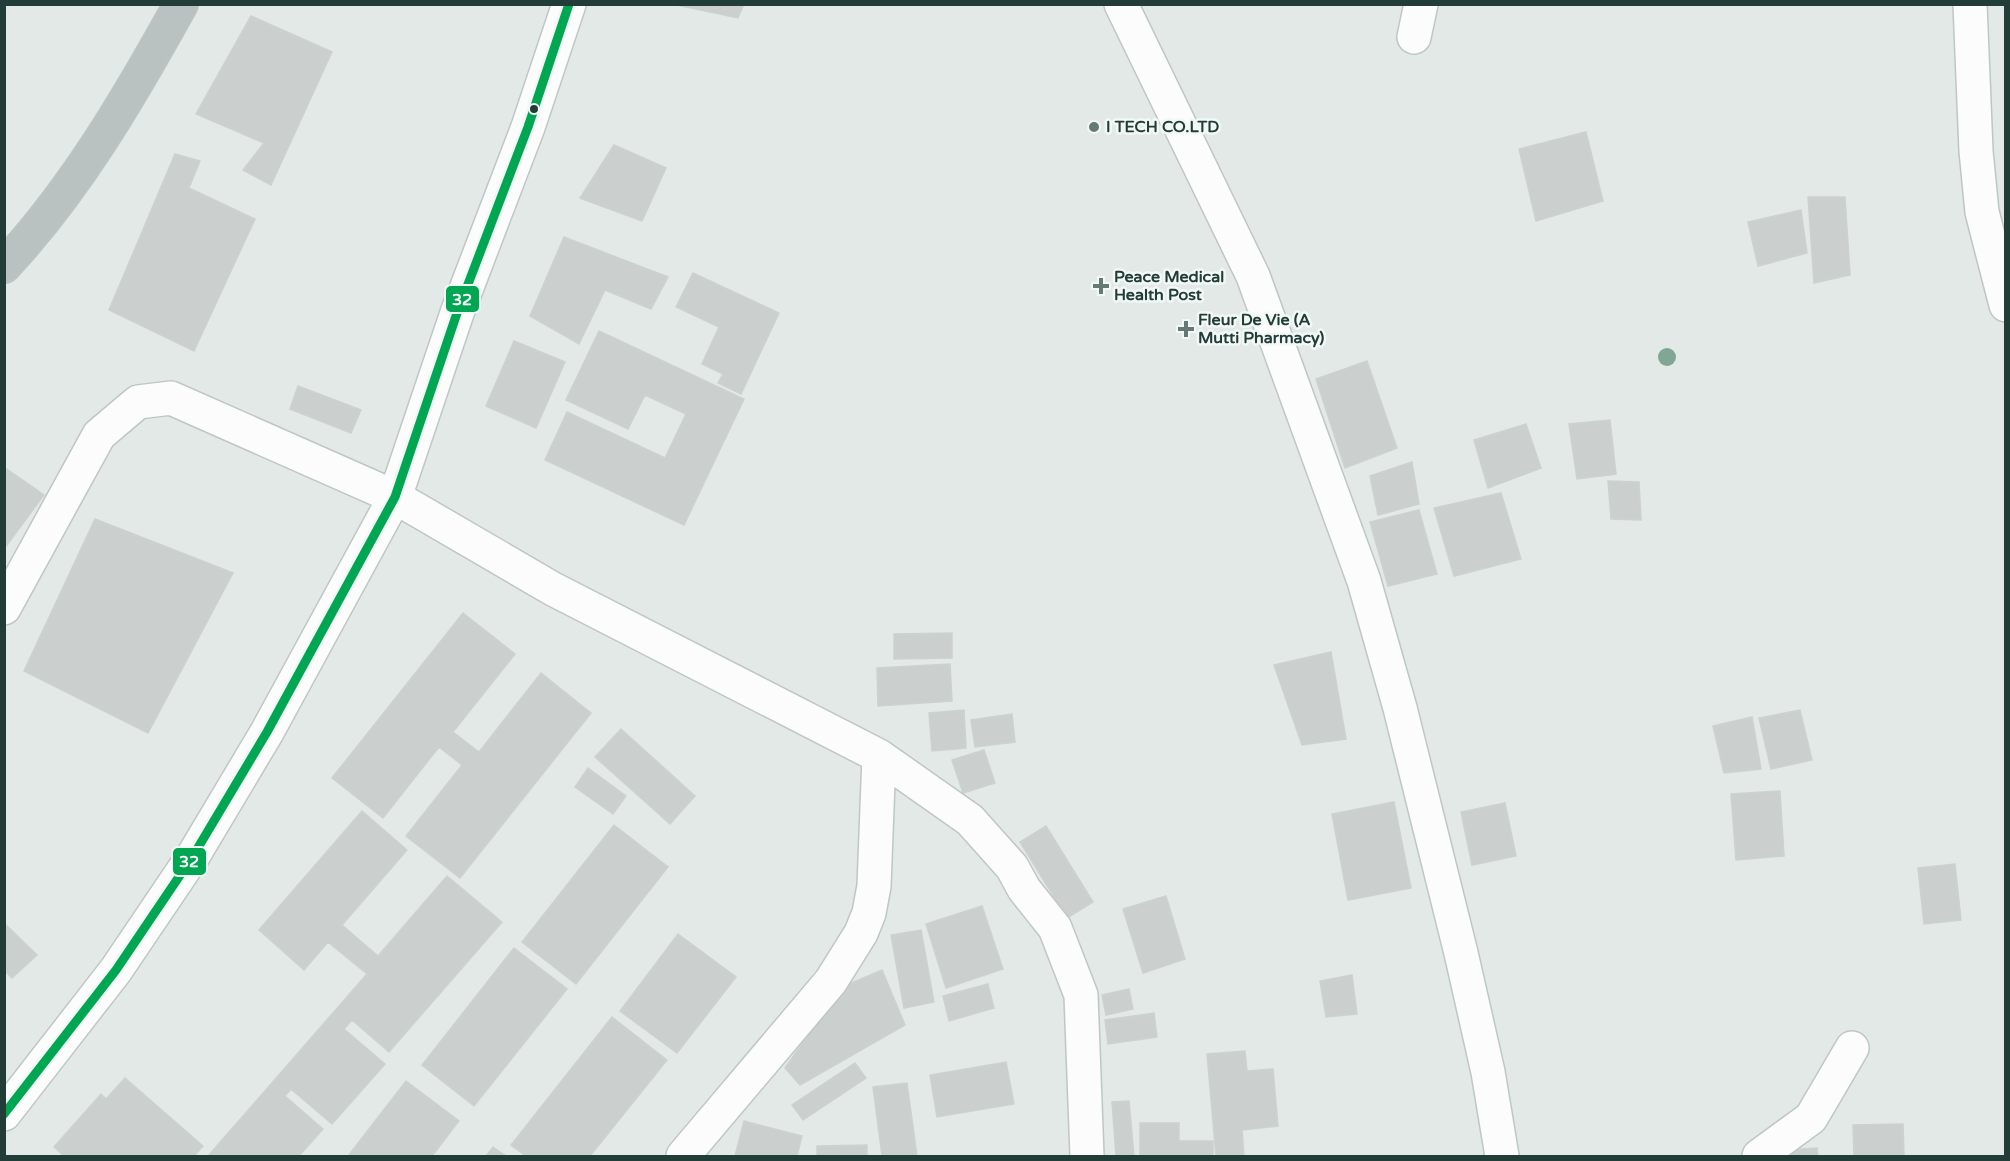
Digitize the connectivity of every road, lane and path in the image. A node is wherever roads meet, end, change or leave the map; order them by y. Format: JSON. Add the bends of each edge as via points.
{"nodes":[{"id":1,"x":181,"y":4,"type":"edge"},
{"id":2,"x":569,"y":4,"type":"edge"},
{"id":3,"x":1121,"y":4,"type":"edge"},
{"id":4,"x":1421,"y":4,"type":"edge"},
{"id":5,"x":1970,"y":4,"type":"edge"},
{"id":6,"x":1414,"y":37,"type":"dead end"},
{"id":7,"x":4,"y":266,"type":"edge"},
{"id":8,"x":2006,"y":305,"type":"edge"},
{"id":9,"x":394,"y":497,"type":"junction"},
{"id":10,"x":4,"y":608,"type":"edge"},
{"id":11,"x":879,"y":756,"type":"junction"},
{"id":12,"x":1852,"y":1048,"type":"dead end"},
{"id":13,"x":4,"y":1114,"type":"edge"},
{"id":14,"x":683,"y":1156,"type":"edge"},
{"id":15,"x":1087,"y":1156,"type":"edge"},
{"id":16,"x":1502,"y":1156,"type":"edge"},
{"id":17,"x":1759,"y":1156,"type":"edge"}],
"edges":[{"from":1,"to":7,"type":"highway","via":[[133,92],[73,179]]},
{"from":2,"to":9,"type":"street"},
{"from":3,"to":16,"type":"street","via":[[1253,276],[1364,581],[1461,953]]},
{"from":4,"to":6,"type":"street"},
{"from":5,"to":8,"type":"street","via":[[1982,212]]},
{"from":9,"to":10,"type":"street","via":[[171,398],[138,402],[99,435]]},
{"from":9,"to":11,"type":"street","via":[[553,589]]},
{"from":9,"to":13,"type":"street","via":[[267,732],[193,856],[116,970]]},
{"from":11,"to":14,"type":"street","via":[[874,886],[861,933],[831,981]]},
{"from":11,"to":15,"type":"street","via":[[970,820],[1012,867],[1055,928],[1081,995]]},
{"from":12,"to":17,"type":"street","via":[[1811,1118]]}]}
